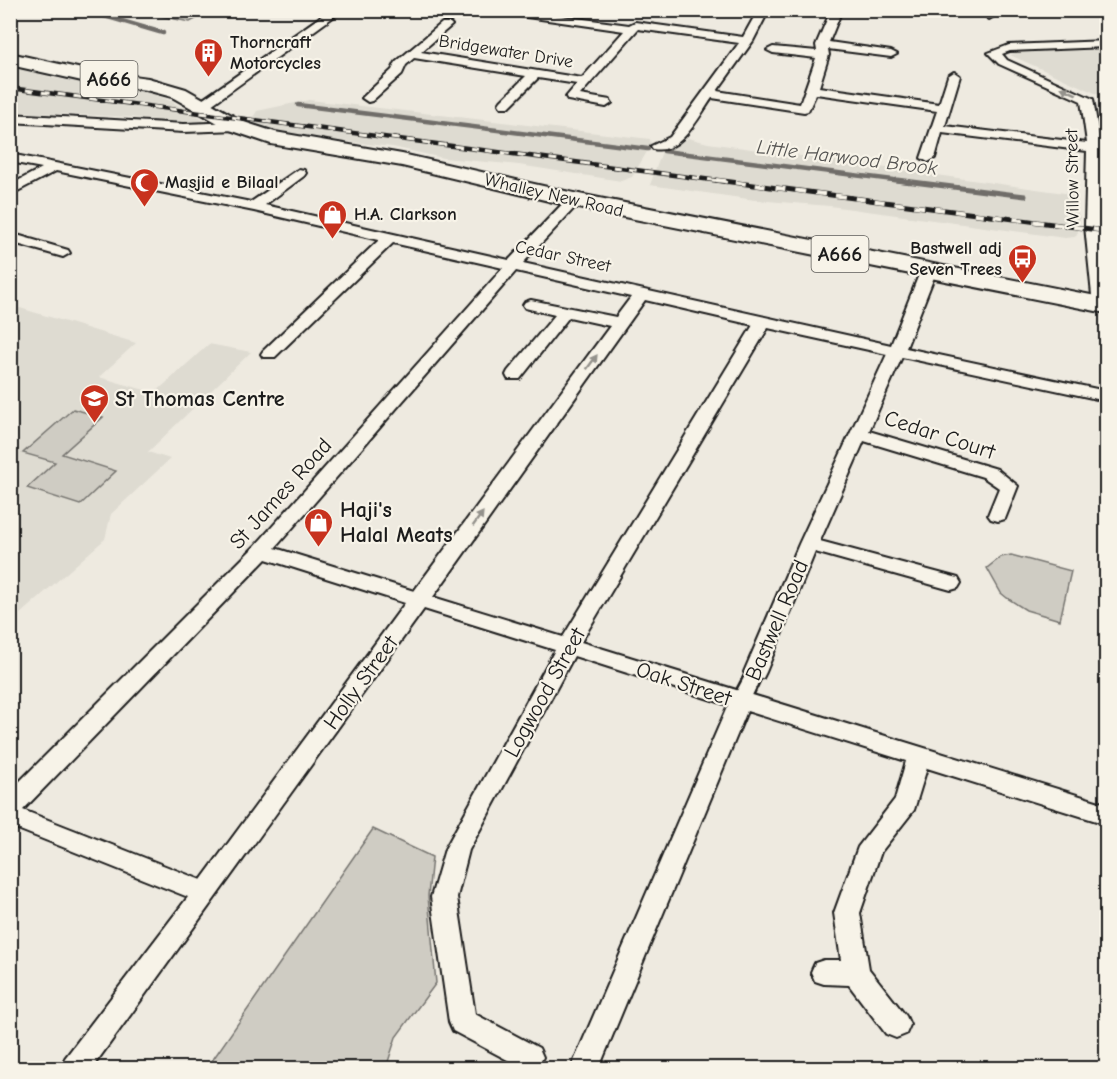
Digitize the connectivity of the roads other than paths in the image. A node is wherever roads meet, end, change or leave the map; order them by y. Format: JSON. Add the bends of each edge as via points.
{"nodes":[{"id":1,"x":338,"y":10,"type":"edge"},
{"id":2,"x":523,"y":10,"type":"edge"},
{"id":3,"x":645,"y":10,"type":"edge"},
{"id":4,"x":764,"y":10,"type":"edge"},
{"id":5,"x":837,"y":10,"type":"edge"},
{"id":6,"x":447,"y":26,"type":"dead end"},
{"id":7,"x":632,"y":26,"type":"junction"},
{"id":8,"x":747,"y":41,"type":"junction"},
{"id":9,"x":1107,"y":44,"type":"edge"},
{"id":10,"x":773,"y":50,"type":"dead end"},
{"id":11,"x":822,"y":50,"type":"junction"},
{"id":12,"x":411,"y":54,"type":"junction"},
{"id":13,"x":891,"y":54,"type":"dead end"},
{"id":14,"x":10,"y":59,"type":"edge"},
{"id":15,"x":535,"y":74,"type":"junction"},
{"id":16,"x":954,"y":76,"type":"dead end"},
{"id":17,"x":585,"y":82,"type":"junction"},
{"id":18,"x":812,"y":90,"type":"junction"},
{"id":19,"x":710,"y":94,"type":"junction"},
{"id":20,"x":368,"y":98,"type":"dead end"},
{"id":21,"x":606,"y":103,"type":"dead end"},
{"id":22,"x":505,"y":104,"type":"dead end"},
{"id":23,"x":203,"y":105,"type":"junction"},
{"id":24,"x":804,"y":108,"type":"junction"},
{"id":25,"x":943,"y":108,"type":"junction"},
{"id":26,"x":10,"y":118,"type":"edge"},
{"id":27,"x":798,"y":121,"type":"dead end"},
{"id":28,"x":237,"y":126,"type":"junction"},
{"id":29,"x":937,"y":129,"type":"junction"},
{"id":30,"x":1098,"y":141,"type":"edge"},
{"id":31,"x":658,"y":146,"type":"dead end"},
{"id":32,"x":10,"y":158,"type":"edge"},
{"id":33,"x":928,"y":158,"type":"dead end"},
{"id":34,"x":54,"y":167,"type":"junction"},
{"id":35,"x":299,"y":173,"type":"dead end"},
{"id":36,"x":10,"y":191,"type":"edge"},
{"id":37,"x":574,"y":200,"type":"junction"},
{"id":38,"x":254,"y":207,"type":"junction"},
{"id":39,"x":10,"y":237,"type":"edge"},
{"id":40,"x":389,"y":238,"type":"junction"},
{"id":41,"x":63,"y":253,"type":"dead end"},
{"id":42,"x":513,"y":265,"type":"junction"},
{"id":43,"x":928,"y":272,"type":"junction"},
{"id":44,"x":642,"y":293,"type":"junction"},
{"id":45,"x":531,"y":305,"type":"dead end"},
{"id":46,"x":1104,"y":305,"type":"edge"},
{"id":47,"x":565,"y":312,"type":"junction"},
{"id":48,"x":764,"y":322,"type":"junction"},
{"id":49,"x":620,"y":323,"type":"junction"},
{"id":50,"x":897,"y":349,"type":"junction"},
{"id":51,"x":269,"y":354,"type":"dead end"},
{"id":52,"x":514,"y":375,"type":"dead end"},
{"id":53,"x":1107,"y":396,"type":"edge"},
{"id":54,"x":860,"y":434,"type":"junction"},
{"id":55,"x":998,"y":515,"type":"dead end"},
{"id":56,"x":809,"y":544,"type":"junction"},
{"id":57,"x":262,"y":551,"type":"junction"},
{"id":58,"x":951,"y":584,"type":"dead end"},
{"id":59,"x":418,"y":601,"type":"junction"},
{"id":60,"x":569,"y":645,"type":"junction"},
{"id":61,"x":755,"y":672,"type":"joint"},
{"id":62,"x":740,"y":702,"type":"junction"},
{"id":63,"x":919,"y":755,"type":"junction"},
{"id":64,"x":12,"y":804,"type":"edge"},
{"id":65,"x":1107,"y":814,"type":"edge"},
{"id":66,"x":206,"y":893,"type":"junction"},
{"id":67,"x":824,"y":972,"type":"dead end"},
{"id":68,"x":856,"y":973,"type":"junction"},
{"id":69,"x":896,"y":1025,"type":"dead end"},
{"id":70,"x":529,"y":1057,"type":"dead end"},
{"id":71,"x":75,"y":1068,"type":"edge"},
{"id":72,"x":585,"y":1068,"type":"edge"}],
"edges":[{"from":1,"to":23,"type":"street"},
{"from":2,"to":7,"type":"street","via":[[520,13]]},
{"from":3,"to":7,"type":"street","name":"Bridgewater Drive"},
{"from":4,"to":8,"type":"street"},
{"from":5,"to":11,"type":"street"},
{"from":6,"to":12,"type":"street","name":"Bridgewater Drive"},
{"from":7,"to":8,"type":"street"},
{"from":7,"to":17,"type":"street","name":"Bridgewater Drive"},
{"from":8,"to":19,"type":"street"},
{"from":30,"to":9,"type":"street","name":"Willow Street","one_way":true,"via":[[1087,99],[1003,62],[994,53],[1010,48]]},
{"from":10,"to":11,"type":"street"},
{"from":11,"to":13,"type":"street"},
{"from":11,"to":18,"type":"street"},
{"from":12,"to":15,"type":"street","name":"Bridgewater Drive"},
{"from":12,"to":20,"type":"street","name":"Bridgewater Drive"},
{"from":14,"to":23,"type":"highway","name":"Whalley New Road","number":"A666","via":[[148,84]]},
{"from":15,"to":17,"type":"street","name":"Bridgewater Drive"},
{"from":15,"to":22,"type":"street"},
{"from":16,"to":25,"type":"street"},
{"from":17,"to":21,"type":"street","via":[[572,97]]},
{"from":18,"to":24,"type":"street"},
{"from":18,"to":25,"type":"street"},
{"from":19,"to":24,"type":"street"},
{"from":19,"to":31,"type":"street","via":[[675,140]]},
{"from":23,"to":28,"type":"highway","name":"Whalley New Road","number":"A666"},
{"from":24,"to":27,"type":"street"},
{"from":25,"to":29,"type":"street"},
{"from":26,"to":28,"type":"street","via":[[184,128]]},
{"from":28,"to":37,"type":"highway","name":"Whalley New Road","number":"A666","via":[[271,138],[402,160]]},
{"from":29,"to":30,"type":"street"},
{"from":29,"to":33,"type":"street"},
{"from":30,"to":46,"type":"street","name":"Willow Street","via":[[1092,226]]},
{"from":32,"to":34,"type":"street","name":"Cedar Street"},
{"from":34,"to":36,"type":"street"},
{"from":34,"to":38,"type":"street","name":"Cedar Street"},
{"from":35,"to":38,"type":"street"},
{"from":37,"to":42,"type":"street","name":"St James Road"},
{"from":37,"to":43,"type":"highway","name":"Whalley New Road","number":"A666"},
{"from":38,"to":40,"type":"street","name":"Cedar Street"},
{"from":39,"to":41,"type":"street"},
{"from":40,"to":42,"type":"street","name":"Cedar Street"},
{"from":40,"to":51,"type":"street"},
{"from":42,"to":44,"type":"street","name":"Cedar Street"},
{"from":42,"to":57,"type":"street","name":"St James Road"},
{"from":43,"to":46,"type":"highway","name":"Whalley New Road","number":"A666"},
{"from":43,"to":50,"type":"street","name":"Bastwell Road"},
{"from":44,"to":48,"type":"street","name":"Cedar Street"},
{"from":44,"to":49,"type":"street","name":"Holly Street"},
{"from":45,"to":47,"type":"street"},
{"from":47,"to":49,"type":"street"},
{"from":47,"to":52,"type":"street"},
{"from":48,"to":50,"type":"street","name":"Cedar Street"},
{"from":48,"to":60,"type":"street","name":"Logwood Street"},
{"from":59,"to":49,"type":"street","name":"Holly Street","one_way":true},
{"from":50,"to":53,"type":"street","name":"Cedar Street"},
{"from":50,"to":54,"type":"street","name":"Bastwell Road"},
{"from":54,"to":55,"type":"street","name":"Cedar Court","via":[[990,473],[1009,486]]},
{"from":54,"to":56,"type":"street","name":"Bastwell Road"},
{"from":56,"to":58,"type":"street"},
{"from":56,"to":61,"type":"street","name":"Bastwell Road"},
{"from":57,"to":59,"type":"street","name":"Oak Street"},
{"from":57,"to":64,"type":"street","name":"St James Road"},
{"from":59,"to":60,"type":"street","name":"Oak Street"},
{"from":59,"to":66,"type":"street","name":"Holly Street"},
{"from":60,"to":62,"type":"street","name":"Oak Street"},
{"from":60,"to":70,"type":"street","name":"Logwood Street","via":[[457,849],[444,897],[463,1022]]},
{"from":61,"to":62,"type":"street","name":"Bastwell Road"},
{"from":62,"to":63,"type":"street","name":"Oak Street"},
{"from":62,"to":72,"type":"street","name":"Bastwell Road"},
{"from":63,"to":65,"type":"street","name":"Oak Street"},
{"from":63,"to":68,"type":"street","via":[[906,803],[870,847],[847,913]]},
{"from":64,"to":66,"type":"street"},
{"from":66,"to":71,"type":"street","name":"Holly Street"},
{"from":67,"to":68,"type":"street"},
{"from":68,"to":69,"type":"street"}]}
